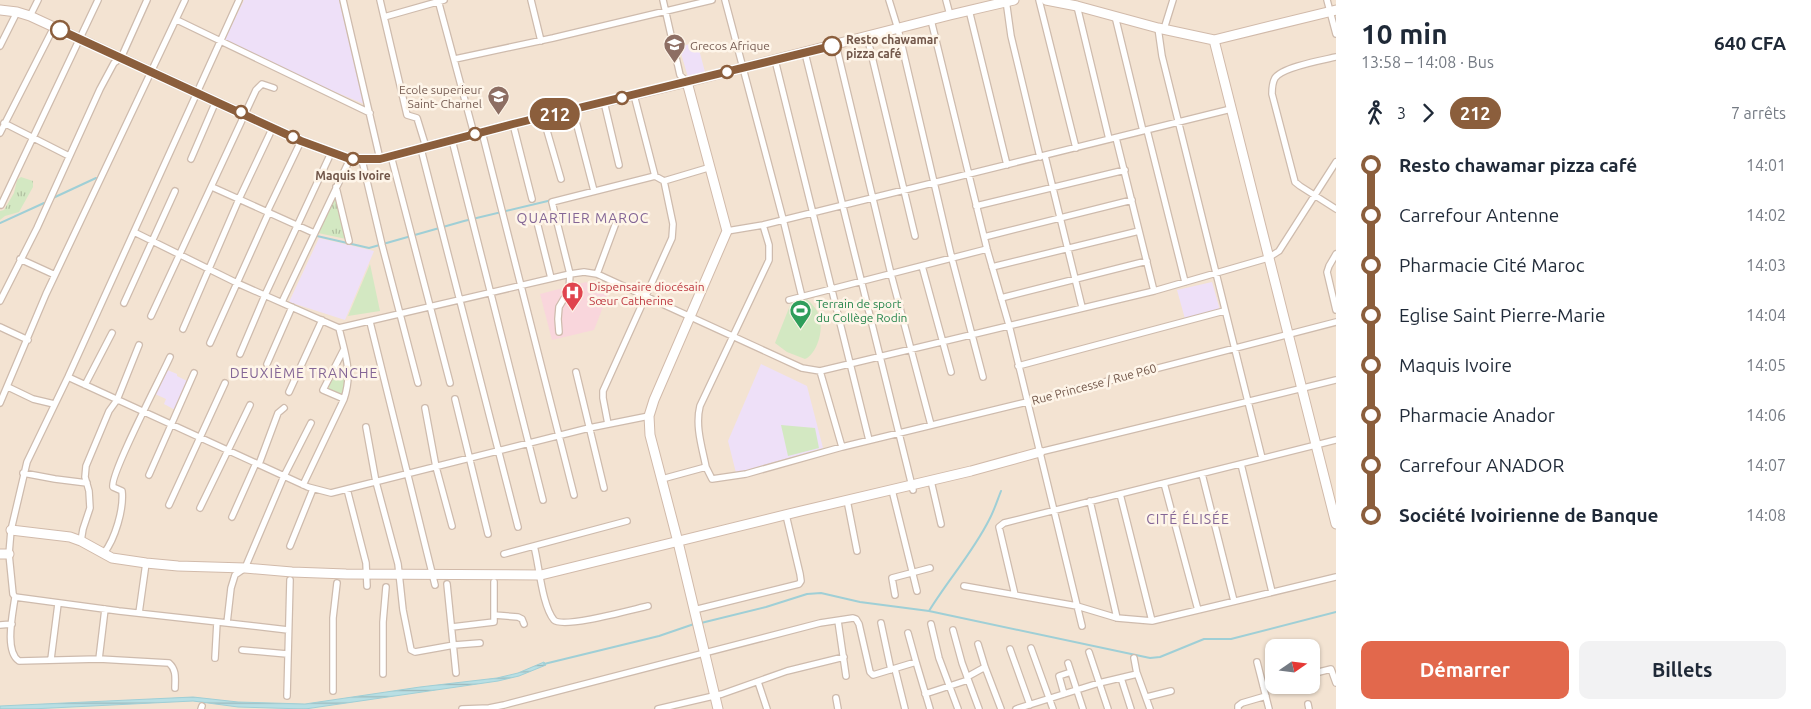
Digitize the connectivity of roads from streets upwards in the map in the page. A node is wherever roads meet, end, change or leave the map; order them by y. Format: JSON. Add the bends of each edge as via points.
{"nodes":[{"id":1,"x":38,"y":0,"type":"edge"},
{"id":2,"x":98,"y":0,"type":"edge"},
{"id":3,"x":147,"y":0,"type":"edge"},
{"id":4,"x":185,"y":0,"type":"edge"},
{"id":5,"x":239,"y":0,"type":"edge"},
{"id":6,"x":343,"y":0,"type":"edge"},
{"id":7,"x":380,"y":0,"type":"edge"},
{"id":8,"x":441,"y":0,"type":"edge"},
{"id":9,"x":531,"y":0,"type":"edge"},
{"id":10,"x":663,"y":0,"type":"edge"},
{"id":11,"x":712,"y":0,"type":"edge"},
{"id":12,"x":725,"y":0,"type":"edge"},
{"id":13,"x":890,"y":0,"type":"edge"},
{"id":14,"x":946,"y":0,"type":"edge"},
{"id":15,"x":1009,"y":0,"type":"edge"},
{"id":16,"x":1039,"y":0,"type":"edge"},
{"id":17,"x":1046,"y":0,"type":"edge"},
{"id":18,"x":1173,"y":0,"type":"edge"},
{"id":19,"x":1327,"y":0,"type":"edge"},
{"id":20,"x":1077,"y":6,"type":"junction"},
{"id":21,"x":0,"y":10,"type":"edge"},
{"id":22,"x":665,"y":10,"type":"junction"},
{"id":23,"x":970,"y":10,"type":"junction"},
{"id":24,"x":1333,"y":11,"type":"edge"},
{"id":25,"x":17,"y":12,"type":"junction"},
{"id":26,"x":950,"y":15,"type":"junction"},
{"id":27,"x":30,"y":16,"type":"junction"},
{"id":28,"x":1115,"y":16,"type":"junction"},
{"id":29,"x":384,"y":17,"type":"junction"},
{"id":30,"x":177,"y":20,"type":"junction"},
{"id":31,"x":931,"y":20,"type":"junction"},
{"id":32,"x":54,"y":27,"type":"junction"},
{"id":33,"x":898,"y":29,"type":"junction"},
{"id":34,"x":1161,"y":29,"type":"junction"},
{"id":35,"x":1336,"y":34,"type":"edge"},
{"id":36,"x":867,"y":36,"type":"junction"},
{"id":37,"x":79,"y":40,"type":"junction"},
{"id":38,"x":1214,"y":40,"type":"junction"},
{"id":39,"x":541,"y":41,"type":"junction"},
{"id":40,"x":219,"y":42,"type":"junction"},
{"id":41,"x":836,"y":45,"type":"junction"},
{"id":42,"x":0,"y":46,"type":"edge"},
{"id":43,"x":805,"y":52,"type":"junction"},
{"id":44,"x":1336,"y":57,"type":"edge"},
{"id":45,"x":120,"y":58,"type":"junction"},
{"id":46,"x":455,"y":59,"type":"junction"},
{"id":47,"x":775,"y":60,"type":"junction"},
{"id":48,"x":742,"y":68,"type":"junction"},
{"id":49,"x":152,"y":71,"type":"junction"},
{"id":50,"x":687,"y":82,"type":"junction"},
{"id":51,"x":274,"y":88,"type":"dead end"},
{"id":52,"x":197,"y":93,"type":"junction"},
{"id":53,"x":634,"y":95,"type":"junction"},
{"id":54,"x":216,"y":101,"type":"junction"},
{"id":55,"x":604,"y":102,"type":"junction"},
{"id":56,"x":1231,"y":109,"type":"junction"},
{"id":57,"x":574,"y":110,"type":"junction"},
{"id":58,"x":370,"y":113,"type":"junction"},
{"id":59,"x":244,"y":114,"type":"junction"},
{"id":60,"x":543,"y":117,"type":"junction"},
{"id":61,"x":4,"y":123,"type":"junction"},
{"id":62,"x":1178,"y":123,"type":"junction"},
{"id":63,"x":513,"y":124,"type":"junction"},
{"id":64,"x":273,"y":127,"type":"junction"},
{"id":65,"x":1145,"y":131,"type":"junction"},
{"id":66,"x":0,"y":133,"type":"edge"},
{"id":67,"x":478,"y":133,"type":"junction"},
{"id":68,"x":33,"y":138,"type":"junction"},
{"id":69,"x":1116,"y":138,"type":"junction"},
{"id":70,"x":1109,"y":139,"type":"junction"},
{"id":71,"x":452,"y":140,"type":"junction"},
{"id":72,"x":301,"y":141,"type":"junction"},
{"id":73,"x":423,"y":148,"type":"junction"},
{"id":74,"x":1076,"y":148,"type":"junction"},
{"id":75,"x":331,"y":153,"type":"junction"},
{"id":76,"x":69,"y":156,"type":"junction"},
{"id":77,"x":391,"y":156,"type":"junction"},
{"id":78,"x":1042,"y":156,"type":"junction"},
{"id":79,"x":191,"y":159,"type":"dead end"},
{"id":80,"x":350,"y":159,"type":"junction"},
{"id":81,"x":380,"y":159,"type":"junction"},
{"id":82,"x":362,"y":160,"type":"junction"},
{"id":83,"x":1336,"y":162,"type":"edge"},
{"id":84,"x":619,"y":165,"type":"dead end"},
{"id":85,"x":1007,"y":165,"type":"junction"},
{"id":86,"x":711,"y":167,"type":"junction"},
{"id":87,"x":1125,"y":170,"type":"junction"},
{"id":88,"x":969,"y":173,"type":"junction"},
{"id":89,"x":655,"y":176,"type":"junction"},
{"id":90,"x":561,"y":179,"type":"dead end"},
{"id":91,"x":664,"y":181,"type":"junction"},
{"id":92,"x":934,"y":182,"type":"junction"},
{"id":93,"x":212,"y":187,"type":"junction"},
{"id":94,"x":336,"y":187,"type":"junction"},
{"id":95,"x":1052,"y":187,"type":"junction"},
{"id":96,"x":903,"y":189,"type":"junction"},
{"id":97,"x":175,"y":192,"type":"dead end"},
{"id":98,"x":594,"y":192,"type":"junction"},
{"id":99,"x":1315,"y":196,"type":"junction"},
{"id":100,"x":873,"y":197,"type":"junction"},
{"id":101,"x":239,"y":199,"type":"junction"},
{"id":102,"x":532,"y":199,"type":"dead end"},
{"id":103,"x":1132,"y":200,"type":"junction"},
{"id":104,"x":1,"y":204,"type":"edge"},
{"id":105,"x":843,"y":205,"type":"junction"},
{"id":106,"x":976,"y":206,"type":"junction"},
{"id":107,"x":1336,"y":209,"type":"edge"},
{"id":108,"x":268,"y":212,"type":"junction"},
{"id":109,"x":813,"y":212,"type":"junction"},
{"id":110,"x":1060,"y":217,"type":"junction"},
{"id":111,"x":783,"y":219,"type":"junction"},
{"id":112,"x":617,"y":220,"type":"dead end"},
{"id":113,"x":537,"y":222,"type":"dead end"},
{"id":114,"x":763,"y":225,"type":"junction"},
{"id":115,"x":297,"y":226,"type":"junction"},
{"id":116,"x":1139,"y":230,"type":"junction"},
{"id":117,"x":727,"y":231,"type":"junction"},
{"id":118,"x":134,"y":232,"type":"junction"},
{"id":119,"x":314,"y":233,"type":"junction"},
{"id":120,"x":915,"y":236,"type":"dead end"},
{"id":121,"x":984,"y":237,"type":"junction"},
{"id":122,"x":349,"y":241,"type":"dead end"},
{"id":123,"x":153,"y":242,"type":"junction"},
{"id":124,"x":1067,"y":248,"type":"junction"},
{"id":125,"x":987,"y":249,"type":"junction"},
{"id":126,"x":1336,"y":254,"type":"edge"},
{"id":127,"x":179,"y":255,"type":"junction"},
{"id":128,"x":1268,"y":258,"type":"junction"},
{"id":129,"x":20,"y":259,"type":"junction"},
{"id":130,"x":952,"y":259,"type":"junction"},
{"id":131,"x":1147,"y":261,"type":"junction"},
{"id":132,"x":922,"y":266,"type":"junction"},
{"id":133,"x":992,"y":267,"type":"junction"},
{"id":134,"x":208,"y":269,"type":"junction"},
{"id":135,"x":570,"y":274,"type":"junction"},
{"id":136,"x":597,"y":274,"type":"junction"},
{"id":137,"x":891,"y":274,"type":"junction"},
{"id":138,"x":1215,"y":274,"type":"junction"},
{"id":139,"x":55,"y":275,"type":"junction"},
{"id":140,"x":551,"y":278,"type":"junction"},
{"id":141,"x":1076,"y":279,"type":"junction"},
{"id":142,"x":236,"y":282,"type":"junction"},
{"id":143,"x":861,"y":282,"type":"junction"},
{"id":144,"x":1185,"y":282,"type":"junction"},
{"id":145,"x":521,"y":285,"type":"junction"},
{"id":146,"x":832,"y":289,"type":"junction"},
{"id":147,"x":1154,"y":291,"type":"junction"},
{"id":148,"x":491,"y":293,"type":"junction"},
{"id":149,"x":265,"y":295,"type":"junction"},
{"id":150,"x":645,"y":297,"type":"junction"},
{"id":151,"x":802,"y":297,"type":"junction"},
{"id":152,"x":1001,"y":298,"type":"junction"},
{"id":153,"x":460,"y":300,"type":"junction"},
{"id":154,"x":789,"y":300,"type":"dead end"},
{"id":155,"x":0,"y":301,"type":"edge"},
{"id":156,"x":282,"y":302,"type":"junction"},
{"id":157,"x":124,"y":303,"type":"dead end"},
{"id":158,"x":292,"y":307,"type":"junction"},
{"id":159,"x":430,"y":307,"type":"junction"},
{"id":160,"x":1082,"y":308,"type":"junction"},
{"id":161,"x":1336,"y":310,"type":"edge"},
{"id":162,"x":1224,"y":311,"type":"junction"},
{"id":163,"x":399,"y":314,"type":"junction"},
{"id":164,"x":151,"y":316,"type":"dead end"},
{"id":165,"x":690,"y":316,"type":"junction"},
{"id":166,"x":322,"y":320,"type":"junction"},
{"id":167,"x":370,"y":322,"type":"junction"},
{"id":168,"x":1336,"y":322,"type":"edge"},
{"id":169,"x":1008,"y":326,"type":"junction"},
{"id":170,"x":0,"y":327,"type":"edge"},
{"id":171,"x":339,"y":328,"type":"junction"},
{"id":172,"x":183,"y":329,"type":"dead end"},
{"id":173,"x":559,"y":332,"type":"dead end"},
{"id":174,"x":112,"y":333,"type":"dead end"},
{"id":175,"x":973,"y":334,"type":"junction"},
{"id":176,"x":1287,"y":334,"type":"junction"},
{"id":177,"x":732,"y":337,"type":"junction"},
{"id":178,"x":28,"y":340,"type":"junction"},
{"id":179,"x":942,"y":341,"type":"junction"},
{"id":180,"x":210,"y":343,"type":"dead end"},
{"id":181,"x":139,"y":345,"type":"dead end"},
{"id":182,"x":1234,"y":347,"type":"junction"},
{"id":183,"x":344,"y":349,"type":"junction"},
{"id":184,"x":910,"y":349,"type":"junction"},
{"id":185,"x":240,"y":354,"type":"dead end"},
{"id":186,"x":170,"y":357,"type":"dead end"},
{"id":187,"x":881,"y":357,"type":"junction"},
{"id":188,"x":267,"y":364,"type":"dead end"},
{"id":189,"x":850,"y":364,"type":"junction"},
{"id":190,"x":1018,"y":366,"type":"junction"},
{"id":191,"x":820,"y":371,"type":"junction"},
{"id":192,"x":576,"y":372,"type":"dead end"},
{"id":193,"x":951,"y":372,"type":"dead end"},
{"id":194,"x":194,"y":374,"type":"dead end"},
{"id":195,"x":68,"y":377,"type":"junction"},
{"id":196,"x":983,"y":377,"type":"dead end"},
{"id":197,"x":1336,"y":380,"type":"edge"},
{"id":198,"x":418,"y":383,"type":"dead end"},
{"id":199,"x":450,"y":383,"type":"dead end"},
{"id":200,"x":225,"y":384,"type":"dead end"},
{"id":201,"x":85,"y":385,"type":"junction"},
{"id":202,"x":8,"y":387,"type":"junction"},
{"id":203,"x":1301,"y":389,"type":"junction"},
{"id":204,"x":290,"y":392,"type":"dead end"},
{"id":205,"x":344,"y":399,"type":"junction"},
{"id":206,"x":455,"y":399,"type":"dead end"},
{"id":207,"x":117,"y":400,"type":"junction"},
{"id":208,"x":1026,"y":402,"type":"junction"},
{"id":209,"x":0,"y":403,"type":"edge"},
{"id":210,"x":1247,"y":403,"type":"junction"},
{"id":211,"x":54,"y":404,"type":"junction"},
{"id":212,"x":250,"y":405,"type":"dead end"},
{"id":213,"x":284,"y":408,"type":"dead end"},
{"id":214,"x":425,"y":408,"type":"dead end"},
{"id":215,"x":144,"y":412,"type":"junction"},
{"id":216,"x":649,"y":416,"type":"junction"},
{"id":217,"x":311,"y":423,"type":"dead end"},
{"id":218,"x":608,"y":424,"type":"junction"},
{"id":219,"x":172,"y":425,"type":"junction"},
{"id":220,"x":930,"y":425,"type":"junction"},
{"id":221,"x":366,"y":427,"type":"dead end"},
{"id":222,"x":589,"y":428,"type":"junction"},
{"id":223,"x":900,"y":433,"type":"junction"},
{"id":224,"x":559,"y":436,"type":"junction"},
{"id":225,"x":201,"y":437,"type":"junction"},
{"id":226,"x":869,"y":440,"type":"junction"},
{"id":227,"x":1336,"y":440,"type":"edge"},
{"id":228,"x":529,"y":443,"type":"junction"},
{"id":229,"x":1316,"y":445,"type":"junction"},
{"id":230,"x":842,"y":447,"type":"junction"},
{"id":231,"x":230,"y":450,"type":"junction"},
{"id":232,"x":498,"y":451,"type":"junction"},
{"id":233,"x":1040,"y":452,"type":"junction"},
{"id":234,"x":468,"y":458,"type":"junction"},
{"id":235,"x":1262,"y":458,"type":"junction"},
{"id":236,"x":258,"y":463,"type":"junction"},
{"id":237,"x":1241,"y":464,"type":"junction"},
{"id":238,"x":436,"y":467,"type":"junction"},
{"id":239,"x":706,"y":467,"type":"junction"},
{"id":240,"x":24,"y":473,"type":"junction"},
{"id":241,"x":149,"y":474,"type":"dead end"},
{"id":242,"x":407,"y":474,"type":"junction"},
{"id":243,"x":1202,"y":474,"type":"junction"},
{"id":244,"x":284,"y":476,"type":"junction"},
{"id":245,"x":662,"y":479,"type":"junction"},
{"id":246,"x":931,"y":481,"type":"junction"},
{"id":247,"x":87,"y":482,"type":"junction"},
{"id":248,"x":376,"y":482,"type":"junction"},
{"id":249,"x":1164,"y":483,"type":"junction"},
{"id":250,"x":303,"y":484,"type":"junction"},
{"id":251,"x":604,"y":488,"type":"dead end"},
{"id":252,"x":913,"y":488,"type":"junction"},
{"id":253,"x":313,"y":489,"type":"junction"},
{"id":254,"x":347,"y":489,"type":"junction"},
{"id":255,"x":892,"y":490,"type":"junction"},
{"id":256,"x":1120,"y":494,"type":"junction"},
{"id":257,"x":574,"y":495,"type":"dead end"},
{"id":258,"x":543,"y":500,"type":"dead end"},
{"id":259,"x":847,"y":500,"type":"junction"},
{"id":260,"x":1090,"y":501,"type":"junction"},
{"id":261,"x":169,"y":504,"type":"dead end"},
{"id":262,"x":200,"y":508,"type":"dead end"},
{"id":263,"x":1054,"y":510,"type":"junction"},
{"id":264,"x":786,"y":515,"type":"junction"},
{"id":265,"x":232,"y":517,"type":"dead end"},
{"id":266,"x":626,"y":521,"type":"dead end"},
{"id":267,"x":941,"y":524,"type":"dead end"},
{"id":268,"x":1336,"y":524,"type":"edge"},
{"id":269,"x":452,"y":526,"type":"dead end"},
{"id":270,"x":518,"y":527,"type":"dead end"},
{"id":271,"x":11,"y":530,"type":"junction"},
{"id":272,"x":488,"y":534,"type":"dead end"},
{"id":273,"x":82,"y":541,"type":"junction"},
{"id":274,"x":678,"y":542,"type":"junction"},
{"id":275,"x":290,"y":546,"type":"dead end"},
{"id":276,"x":534,"y":546,"type":"junction"},
{"id":277,"x":857,"y":551,"type":"dead end"},
{"id":278,"x":104,"y":553,"type":"junction"},
{"id":279,"x":4,"y":554,"type":"edge"},
{"id":280,"x":504,"y":554,"type":"dead end"},
{"id":281,"x":146,"y":563,"type":"junction"},
{"id":282,"x":245,"y":568,"type":"junction"},
{"id":283,"x":930,"y":568,"type":"dead end"},
{"id":284,"x":912,"y":572,"type":"junction"},
{"id":285,"x":366,"y":574,"type":"junction"},
{"id":286,"x":399,"y":574,"type":"junction"},
{"id":287,"x":432,"y":574,"type":"junction"},
{"id":288,"x":541,"y":575,"type":"junction"},
{"id":289,"x":1336,"y":577,"type":"edge"},
{"id":290,"x":290,"y":580,"type":"dead end"},
{"id":291,"x":494,"y":582,"type":"dead end"},
{"id":292,"x":337,"y":583,"type":"dead end"},
{"id":293,"x":447,"y":584,"type":"dead end"},
{"id":294,"x":435,"y":585,"type":"dead end"},
{"id":295,"x":367,"y":586,"type":"dead end"},
{"id":296,"x":964,"y":586,"type":"dead end"},
{"id":297,"x":386,"y":587,"type":"dead end"},
{"id":298,"x":917,"y":591,"type":"dead end"},
{"id":299,"x":1272,"y":592,"type":"junction"},
{"id":300,"x":895,"y":595,"type":"dead end"},
{"id":301,"x":1015,"y":595,"type":"junction"},
{"id":302,"x":16,"y":597,"type":"junction"},
{"id":303,"x":1234,"y":601,"type":"junction"},
{"id":304,"x":58,"y":604,"type":"junction"},
{"id":305,"x":648,"y":606,"type":"dead end"},
{"id":306,"x":1077,"y":606,"type":"junction"},
{"id":307,"x":105,"y":609,"type":"junction"},
{"id":308,"x":1198,"y":610,"type":"junction"},
{"id":309,"x":139,"y":613,"type":"junction"},
{"id":310,"x":695,"y":615,"type":"junction"},
{"id":311,"x":494,"y":616,"type":"junction"},
{"id":312,"x":1117,"y":618,"type":"junction"},
{"id":313,"x":838,"y":621,"type":"junction"},
{"id":314,"x":217,"y":622,"type":"junction"},
{"id":315,"x":1152,"y":622,"type":"junction"},
{"id":316,"x":227,"y":623,"type":"junction"},
{"id":317,"x":880,"y":623,"type":"dead end"},
{"id":318,"x":12,"y":624,"type":"junction"},
{"id":319,"x":524,"y":624,"type":"dead end"},
{"id":320,"x":931,"y":624,"type":"dead end"},
{"id":321,"x":0,"y":625,"type":"edge"},
{"id":322,"x":1082,"y":626,"type":"dead end"},
{"id":323,"x":452,"y":627,"type":"junction"},
{"id":324,"x":288,"y":630,"type":"junction"},
{"id":325,"x":952,"y":630,"type":"dead end"},
{"id":326,"x":908,"y":633,"type":"dead end"},
{"id":327,"x":480,"y":643,"type":"dead end"},
{"id":328,"x":978,"y":644,"type":"dead end"},
{"id":329,"x":454,"y":645,"type":"junction"},
{"id":330,"x":1031,"y":648,"type":"dead end"},
{"id":331,"x":1010,"y":649,"type":"dead end"},
{"id":332,"x":242,"y":650,"type":"dead end"},
{"id":333,"x":1089,"y":652,"type":"dead end"},
{"id":334,"x":704,"y":653,"type":"junction"},
{"id":335,"x":287,"y":654,"type":"junction"},
{"id":336,"x":844,"y":657,"type":"junction"},
{"id":337,"x":215,"y":658,"type":"dead end"},
{"id":338,"x":1134,"y":658,"type":"dead end"},
{"id":339,"x":51,"y":659,"type":"junction"},
{"id":340,"x":99,"y":659,"type":"junction"},
{"id":341,"x":916,"y":662,"type":"junction"},
{"id":342,"x":1257,"y":662,"type":"dead end"},
{"id":343,"x":1068,"y":663,"type":"dead end"},
{"id":344,"x":984,"y":667,"type":"junction"},
{"id":345,"x":893,"y":669,"type":"junction"},
{"id":346,"x":1071,"y":672,"type":"junction"},
{"id":347,"x":1320,"y":672,"type":"edge"},
{"id":348,"x":456,"y":673,"type":"dead end"},
{"id":349,"x":1137,"y":673,"type":"junction"},
{"id":350,"x":383,"y":674,"type":"dead end"},
{"id":351,"x":846,"y":676,"type":"dead end"},
{"id":352,"x":968,"y":678,"type":"junction"},
{"id":353,"x":1121,"y":678,"type":"junction"},
{"id":354,"x":758,"y":682,"type":"junction"},
{"id":355,"x":1099,"y":683,"type":"junction"},
{"id":356,"x":1336,"y":683,"type":"edge"},
{"id":357,"x":950,"y":686,"type":"junction"},
{"id":358,"x":1263,"y":686,"type":"joint"},
{"id":359,"x":175,"y":688,"type":"dead end"},
{"id":360,"x":1077,"y":690,"type":"junction"},
{"id":361,"x":1171,"y":691,"type":"dead end"},
{"id":362,"x":333,"y":692,"type":"dead end"},
{"id":363,"x":925,"y":694,"type":"junction"},
{"id":364,"x":1064,"y":694,"type":"junction"},
{"id":365,"x":714,"y":695,"type":"junction"},
{"id":366,"x":287,"y":696,"type":"dead end"},
{"id":367,"x":1266,"y":696,"type":"junction"},
{"id":368,"x":1147,"y":697,"type":"junction"},
{"id":369,"x":836,"y":698,"type":"dead end"},
{"id":370,"x":1050,"y":699,"type":"junction"},
{"id":371,"x":1032,"y":706,"type":"edge"},
{"id":372,"x":674,"y":707,"type":"edge"},
{"id":373,"x":493,"y":708,"type":"edge"},
{"id":374,"x":462,"y":709,"type":"edge"},
{"id":375,"x":658,"y":709,"type":"edge"},
{"id":376,"x":718,"y":709,"type":"edge"},
{"id":377,"x":767,"y":709,"type":"edge"},
{"id":378,"x":838,"y":709,"type":"edge"},
{"id":379,"x":905,"y":709,"type":"edge"},
{"id":380,"x":930,"y":709,"type":"edge"},
{"id":381,"x":958,"y":709,"type":"edge"},
{"id":382,"x":979,"y":709,"type":"edge"},
{"id":383,"x":1001,"y":709,"type":"edge"},
{"id":384,"x":1016,"y":709,"type":"edge"},
{"id":385,"x":1053,"y":709,"type":"edge"},
{"id":386,"x":1083,"y":709,"type":"edge"},
{"id":387,"x":1108,"y":709,"type":"edge"},
{"id":388,"x":1130,"y":709,"type":"edge"},
{"id":389,"x":1150,"y":709,"type":"edge"},
{"id":390,"x":1238,"y":709,"type":"edge"},
{"id":391,"x":1269,"y":709,"type":"edge"}],
"edges":[{"from":1,"to":27,"type":"street"},
{"from":2,"to":37,"type":"street"},
{"from":3,"to":45,"type":"street"},
{"from":4,"to":30,"type":"street"},
{"from":5,"to":40,"type":"street"},
{"from":6,"to":58,"type":"street"},
{"from":7,"to":29,"type":"street"},
{"from":8,"to":29,"type":"street"},
{"from":8,"to":46,"type":"street"},
{"from":9,"to":39,"type":"street"},
{"from":10,"to":22,"type":"street"},
{"from":11,"to":22,"type":"street"},
{"from":12,"to":48,"type":"street"},
{"from":13,"to":33,"type":"street"},
{"from":14,"to":26,"type":"street"},
{"from":15,"to":23,"type":"street"},
{"from":15,"to":78,"type":"street","via":[[1011,36]]},
{"from":16,"to":74,"type":"street"},
{"from":17,"to":20,"type":"street"},
{"from":18,"to":34,"type":"street"},
{"from":19,"to":24,"type":"street"},
{"from":20,"to":28,"type":"street"},
{"from":20,"to":70,"type":"street"},
{"from":21,"to":25,"type":"street"},
{"from":22,"to":39,"type":"street"},
{"from":22,"to":50,"type":"street","via":[[679,71]]},
{"from":23,"to":26,"type":"street"},
{"from":23,"to":85,"type":"street"},
{"from":24,"to":35,"type":"street"},
{"from":24,"to":38,"type":"street"},
{"from":25,"to":27,"type":"street"},
{"from":25,"to":42,"type":"street"},
{"from":26,"to":31,"type":"street"},
{"from":27,"to":32,"type":"street"},
{"from":28,"to":34,"type":"street"},
{"from":28,"to":65,"type":"street"},
{"from":29,"to":73,"type":"street","via":[[407,115],[417,118]]},
{"from":30,"to":40,"type":"street"},
{"from":30,"to":49,"type":"street"},
{"from":31,"to":33,"type":"street"},
{"from":31,"to":88,"type":"street"},
{"from":32,"to":37,"type":"street"},
{"from":32,"to":61,"type":"street"},
{"from":33,"to":36,"type":"street"},
{"from":33,"to":92,"type":"street"},
{"from":34,"to":38,"type":"street"},
{"from":34,"to":62,"type":"street","via":[[1162,56]]},
{"from":36,"to":41,"type":"street"},
{"from":36,"to":96,"type":"street"},
{"from":37,"to":45,"type":"street"},
{"from":37,"to":68,"type":"street"},
{"from":38,"to":56,"type":"street"},
{"from":39,"to":46,"type":"street"},
{"from":40,"to":52,"type":"street"},
{"from":40,"to":58,"type":"street"},
{"from":41,"to":43,"type":"street"},
{"from":41,"to":100,"type":"street"},
{"from":43,"to":47,"type":"street"},
{"from":43,"to":105,"type":"street"},
{"from":44,"to":99,"type":"street","via":[[1283,70],[1275,77],[1272,86],[1295,182]]},
{"from":45,"to":49,"type":"street"},
{"from":45,"to":76,"type":"street","via":[[100,89]]},
{"from":46,"to":67,"type":"street"},
{"from":47,"to":48,"type":"street"},
{"from":47,"to":109,"type":"street"},
{"from":48,"to":50,"type":"street"},
{"from":48,"to":111,"type":"street"},
{"from":49,"to":52,"type":"street"},
{"from":49,"to":139,"type":"street"},
{"from":50,"to":53,"type":"street"},
{"from":50,"to":86,"type":"street"},
{"from":51,"to":59,"type":"street","via":[[260,85]]},
{"from":52,"to":54,"type":"street"},
{"from":52,"to":118,"type":"street"},
{"from":53,"to":55,"type":"street"},
{"from":53,"to":89,"type":"street"},
{"from":54,"to":59,"type":"street"},
{"from":54,"to":79,"type":"street"},
{"from":55,"to":57,"type":"street"},
{"from":55,"to":84,"type":"street"},
{"from":56,"to":62,"type":"street"},
{"from":56,"to":128,"type":"street"},
{"from":57,"to":60,"type":"street"},
{"from":57,"to":98,"type":"street"},
{"from":58,"to":81,"type":"street"},
{"from":59,"to":64,"type":"street"},
{"from":59,"to":93,"type":"street"},
{"from":60,"to":63,"type":"street"},
{"from":60,"to":90,"type":"street"},
{"from":61,"to":66,"type":"street"},
{"from":61,"to":68,"type":"street"},
{"from":62,"to":65,"type":"street"},
{"from":62,"to":138,"type":"street"},
{"from":63,"to":67,"type":"street"},
{"from":63,"to":102,"type":"street"},
{"from":64,"to":72,"type":"street"},
{"from":64,"to":101,"type":"street"},
{"from":65,"to":69,"type":"street"},
{"from":65,"to":144,"type":"street"},
{"from":67,"to":71,"type":"street"},
{"from":67,"to":145,"type":"street"},
{"from":68,"to":76,"type":"street"},
{"from":68,"to":104,"type":"street"},
{"from":69,"to":70,"type":"street"},
{"from":69,"to":87,"type":"street"},
{"from":70,"to":74,"type":"street"},
{"from":71,"to":73,"type":"street"},
{"from":71,"to":148,"type":"street"},
{"from":72,"to":75,"type":"street"},
{"from":72,"to":108,"type":"street"},
{"from":73,"to":77,"type":"street"},
{"from":73,"to":153,"type":"street"},
{"from":74,"to":78,"type":"street"},
{"from":75,"to":80,"type":"street"},
{"from":75,"to":115,"type":"street"},
{"from":76,"to":129,"type":"street"},
{"from":77,"to":81,"type":"street"},
{"from":77,"to":159,"type":"street"},
{"from":78,"to":85,"type":"street"},
{"from":78,"to":95,"type":"street"},
{"from":80,"to":82,"type":"street"},
{"from":80,"to":94,"type":"street"},
{"from":81,"to":82,"type":"street"},
{"from":82,"to":163,"type":"street"},
{"from":83,"to":99,"type":"street"},
{"from":85,"to":88,"type":"street"},
{"from":86,"to":91,"type":"street"},
{"from":86,"to":117,"type":"street"},
{"from":87,"to":95,"type":"street"},
{"from":87,"to":103,"type":"street"},
{"from":88,"to":92,"type":"street"},
{"from":88,"to":106,"type":"street"},
{"from":89,"to":91,"type":"street"},
{"from":89,"to":98,"type":"street"},
{"from":91,"to":150,"type":"street","via":[[674,231]]},
{"from":92,"to":96,"type":"street"},
{"from":92,"to":130,"type":"street"},
{"from":93,"to":101,"type":"street"},
{"from":93,"to":127,"type":"street"},
{"from":94,"to":119,"type":"street"},
{"from":94,"to":122,"type":"street"},
{"from":95,"to":106,"type":"street"},
{"from":95,"to":110,"type":"street"},
{"from":96,"to":100,"type":"street"},
{"from":96,"to":120,"type":"street"},
{"from":97,"to":123,"type":"street"},
{"from":98,"to":135,"type":"street","via":[[552,202]]},
{"from":99,"to":107,"type":"street"},
{"from":99,"to":128,"type":"street","via":[[1279,251]]},
{"from":100,"to":105,"type":"street"},
{"from":100,"to":137,"type":"street"},
{"from":101,"to":108,"type":"street"},
{"from":101,"to":134,"type":"street"},
{"from":103,"to":110,"type":"street"},
{"from":103,"to":116,"type":"street"},
{"from":105,"to":109,"type":"street"},
{"from":105,"to":143,"type":"street"},
{"from":106,"to":121,"type":"street"},
{"from":108,"to":115,"type":"street"},
{"from":108,"to":142,"type":"street"},
{"from":109,"to":111,"type":"street"},
{"from":109,"to":146,"type":"street"},
{"from":110,"to":121,"type":"street"},
{"from":110,"to":124,"type":"street"},
{"from":111,"to":114,"type":"street"},
{"from":111,"to":151,"type":"street"},
{"from":112,"to":136,"type":"street"},
{"from":113,"to":140,"type":"street"},
{"from":114,"to":117,"type":"street"},
{"from":114,"to":177,"type":"street","via":[[769,245],[769,260]]},
{"from":115,"to":119,"type":"street"},
{"from":115,"to":149,"type":"street"},
{"from":116,"to":124,"type":"street"},
{"from":116,"to":131,"type":"street"},
{"from":117,"to":165,"type":"street"},
{"from":118,"to":123,"type":"street"},
{"from":118,"to":195,"type":"street"},
{"from":119,"to":156,"type":"street"},
{"from":121,"to":125,"type":"street"},
{"from":123,"to":127,"type":"street"},
{"from":123,"to":157,"type":"street"},
{"from":124,"to":133,"type":"street"},
{"from":124,"to":141,"type":"street"},
{"from":125,"to":130,"type":"street"},
{"from":125,"to":133,"type":"street"},
{"from":126,"to":161,"type":"street","via":[[1327,272]]},
{"from":127,"to":134,"type":"street"},
{"from":127,"to":164,"type":"street"},
{"from":128,"to":138,"type":"street"},
{"from":128,"to":176,"type":"street"},
{"from":129,"to":139,"type":"street"},
{"from":129,"to":155,"type":"street"},
{"from":130,"to":132,"type":"street"},
{"from":130,"to":175,"type":"street"},
{"from":131,"to":141,"type":"street"},
{"from":131,"to":147,"type":"street"},
{"from":132,"to":137,"type":"street"},
{"from":132,"to":179,"type":"street"},
{"from":133,"to":152,"type":"street"},
{"from":134,"to":142,"type":"street"},
{"from":134,"to":172,"type":"street"},
{"from":135,"to":136,"type":"street"},
{"from":135,"to":140,"type":"street"},
{"from":135,"to":173,"type":"street","via":[[569,290],[559,307]]},
{"from":136,"to":150,"type":"street"},
{"from":137,"to":143,"type":"street"},
{"from":137,"to":184,"type":"street"},
{"from":138,"to":144,"type":"street"},
{"from":138,"to":162,"type":"street"},
{"from":139,"to":178,"type":"street"},
{"from":140,"to":145,"type":"street"},
{"from":141,"to":152,"type":"street"},
{"from":141,"to":160,"type":"street"},
{"from":142,"to":149,"type":"street"},
{"from":142,"to":180,"type":"street"},
{"from":143,"to":146,"type":"street"},
{"from":143,"to":187,"type":"street"},
{"from":144,"to":147,"type":"street"},
{"from":145,"to":148,"type":"street"},
{"from":145,"to":224,"type":"street"},
{"from":146,"to":151,"type":"street"},
{"from":146,"to":189,"type":"street"},
{"from":147,"to":160,"type":"street"},
{"from":148,"to":153,"type":"street"},
{"from":148,"to":228,"type":"street"},
{"from":149,"to":156,"type":"street"},
{"from":149,"to":185,"type":"street"},
{"from":150,"to":165,"type":"street"},
{"from":150,"to":218,"type":"street","via":[[604,391]]},
{"from":151,"to":154,"type":"street"},
{"from":152,"to":169,"type":"street"},
{"from":153,"to":159,"type":"street"},
{"from":153,"to":232,"type":"street"},
{"from":156,"to":158,"type":"street"},
{"from":158,"to":166,"type":"street"},
{"from":158,"to":188,"type":"street"},
{"from":159,"to":163,"type":"street"},
{"from":159,"to":199,"type":"street"},
{"from":160,"to":169,"type":"street"},
{"from":162,"to":182,"type":"street"},
{"from":162,"to":190,"type":"street"},
{"from":163,"to":167,"type":"street"},
{"from":163,"to":198,"type":"street"},
{"from":165,"to":177,"type":"street"},
{"from":165,"to":216,"type":"street"},
{"from":166,"to":171,"type":"street"},
{"from":166,"to":204,"type":"street"},
{"from":167,"to":171,"type":"street"},
{"from":167,"to":242,"type":"street"},
{"from":168,"to":176,"type":"street","name":"Rue Princesse / Rue P60"},
{"from":169,"to":175,"type":"street"},
{"from":169,"to":190,"type":"street"},
{"from":170,"to":178,"type":"street"},
{"from":171,"to":183,"type":"street"},
{"from":174,"to":201,"type":"street"},
{"from":175,"to":179,"type":"street"},
{"from":175,"to":196,"type":"street"},
{"from":176,"to":182,"type":"street","name":"Rue Princesse / Rue P60"},
{"from":176,"to":203,"type":"street"},
{"from":177,"to":191,"type":"street","via":[[802,368]]},
{"from":177,"to":239,"type":"street","via":[[698,414]]},
{"from":178,"to":202,"type":"street"},
{"from":179,"to":184,"type":"street"},
{"from":179,"to":193,"type":"street"},
{"from":181,"to":207,"type":"street"},
{"from":182,"to":208,"type":"street","name":"Rue Princesse / Rue P60"},
{"from":182,"to":210,"type":"street"},
{"from":183,"to":205,"type":"street","via":[[349,375]]},
{"from":183,"to":205,"type":"street","via":[[323,390]]},
{"from":184,"to":187,"type":"street"},
{"from":184,"to":220,"type":"street"},
{"from":186,"to":215,"type":"street"},
{"from":187,"to":189,"type":"street"},
{"from":187,"to":223,"type":"street"},
{"from":189,"to":191,"type":"street"},
{"from":189,"to":226,"type":"street"},
{"from":190,"to":208,"type":"street"},
{"from":191,"to":230,"type":"street"},
{"from":192,"to":222,"type":"street"},
{"from":194,"to":219,"type":"street"},
{"from":195,"to":201,"type":"street"},
{"from":195,"to":211,"type":"street"},
{"from":197,"to":203,"type":"street"},
{"from":200,"to":225,"type":"street"},
{"from":201,"to":207,"type":"street"},
{"from":202,"to":209,"type":"street"},
{"from":202,"to":211,"type":"street","via":[[33,399]]},
{"from":203,"to":210,"type":"street"},
{"from":203,"to":229,"type":"street"},
{"from":205,"to":250,"type":"street"},
{"from":206,"to":234,"type":"street"},
{"from":207,"to":215,"type":"street"},
{"from":207,"to":247,"type":"street","via":[[109,411],[86,466]]},
{"from":208,"to":220,"type":"street","name":"Rue Princesse / Rue P60"},
{"from":208,"to":233,"type":"street"},
{"from":210,"to":233,"type":"street"},
{"from":210,"to":235,"type":"street"},
{"from":211,"to":240,"type":"street"},
{"from":212,"to":231,"type":"street"},
{"from":213,"to":236,"type":"street","via":[[278,413]]},
{"from":214,"to":238,"type":"street"},
{"from":215,"to":219,"type":"street"},
{"from":215,"to":278,"type":"street","via":[[112,482],[113,487],[122,491],[122,498],[115,536]]},
{"from":216,"to":218,"type":"street"},
{"from":216,"to":245,"type":"street","via":[[650,435]]},
{"from":217,"to":244,"type":"street"},
{"from":218,"to":222,"type":"street"},
{"from":219,"to":225,"type":"street"},
{"from":219,"to":241,"type":"street"},
{"from":220,"to":223,"type":"street","name":"Rue Princesse / Rue P60"},
{"from":221,"to":248,"type":"street"},
{"from":222,"to":224,"type":"street"},
{"from":222,"to":251,"type":"street"},
{"from":223,"to":226,"type":"street","name":"Rue Princesse / Rue P60"},
{"from":223,"to":252,"type":"street"},
{"from":224,"to":228,"type":"street"},
{"from":224,"to":257,"type":"street"},
{"from":225,"to":231,"type":"street"},
{"from":225,"to":261,"type":"street"},
{"from":226,"to":230,"type":"street","name":"Rue Princesse / Rue P60"},
{"from":227,"to":229,"type":"street"},
{"from":228,"to":232,"type":"street"},
{"from":228,"to":258,"type":"street"},
{"from":229,"to":235,"type":"street"},
{"from":229,"to":268,"type":"street"},
{"from":230,"to":239,"type":"street","name":"Rue Princesse / Rue P60","via":[[718,479],[712,479]]},
{"from":231,"to":236,"type":"street"},
{"from":231,"to":262,"type":"street"},
{"from":232,"to":234,"type":"street"},
{"from":232,"to":270,"type":"street"},
{"from":233,"to":246,"type":"street"},
{"from":233,"to":263,"type":"street"},
{"from":234,"to":238,"type":"street"},
{"from":234,"to":272,"type":"street"},
{"from":235,"to":237,"type":"street"},
{"from":236,"to":244,"type":"street"},
{"from":236,"to":265,"type":"street"},
{"from":237,"to":243,"type":"street"},
{"from":237,"to":299,"type":"street"},
{"from":238,"to":242,"type":"street"},
{"from":238,"to":269,"type":"street"},
{"from":239,"to":245,"type":"street"},
{"from":240,"to":247,"type":"street"},
{"from":240,"to":271,"type":"street"},
{"from":242,"to":248,"type":"street"},
{"from":242,"to":287,"type":"street"},
{"from":243,"to":249,"type":"street"},
{"from":243,"to":303,"type":"street"},
{"from":244,"to":250,"type":"street"},
{"from":244,"to":282,"type":"street"},
{"from":245,"to":274,"type":"street"},
{"from":246,"to":252,"type":"street"},
{"from":246,"to":267,"type":"street"},
{"from":247,"to":273,"type":"street","via":[[90,508]]},
{"from":248,"to":254,"type":"street"},
{"from":248,"to":286,"type":"street"},
{"from":249,"to":256,"type":"street"},
{"from":249,"to":308,"type":"street"},
{"from":250,"to":253,"type":"street"},
{"from":252,"to":255,"type":"street"},
{"from":253,"to":254,"type":"street","via":[[331,493]]},
{"from":253,"to":275,"type":"street"},
{"from":254,"to":285,"type":"street"},
{"from":255,"to":259,"type":"street"},
{"from":255,"to":284,"type":"street"},
{"from":256,"to":260,"type":"street"},
{"from":256,"to":315,"type":"street"},
{"from":259,"to":264,"type":"street"},
{"from":259,"to":277,"type":"street"},
{"from":260,"to":263,"type":"street"},
{"from":260,"to":312,"type":"street"},
{"from":263,"to":301,"type":"street","via":[[999,527]]},
{"from":263,"to":306,"type":"street"},
{"from":264,"to":274,"type":"street"},
{"from":264,"to":310,"type":"street","via":[[800,574],[799,584]]},
{"from":266,"to":276,"type":"street"},
{"from":271,"to":273,"type":"street"},
{"from":271,"to":279,"type":"street"},
{"from":273,"to":278,"type":"street"},
{"from":274,"to":288,"type":"street"},
{"from":274,"to":310,"type":"street"},
{"from":276,"to":280,"type":"street"},
{"from":276,"to":288,"type":"street"},
{"from":278,"to":281,"type":"street","via":[[112,558]]},
{"from":279,"to":302,"type":"street","via":[[11,591]]},
{"from":281,"to":282,"type":"street"},
{"from":281,"to":309,"type":"street"},
{"from":282,"to":285,"type":"street"},
{"from":282,"to":316,"type":"street","via":[[235,575]]},
{"from":283,"to":284,"type":"street"},
{"from":284,"to":298,"type":"street"},
{"from":284,"to":300,"type":"street","via":[[892,578]]},
{"from":285,"to":286,"type":"street"},
{"from":285,"to":295,"type":"street"},
{"from":286,"to":287,"type":"street"},
{"from":286,"to":329,"type":"street","via":[[402,610],[411,650]]},
{"from":287,"to":288,"type":"street"},
{"from":287,"to":294,"type":"street"},
{"from":288,"to":305,"type":"street","via":[[549,609],[554,620],[562,624]]},
{"from":289,"to":299,"type":"street"},
{"from":290,"to":324,"type":"street"},
{"from":291,"to":311,"type":"street"},
{"from":292,"to":362,"type":"street"},
{"from":293,"to":323,"type":"street"},
{"from":296,"to":301,"type":"street"},
{"from":297,"to":350,"type":"street"},
{"from":299,"to":303,"type":"street"},
{"from":301,"to":306,"type":"street"},
{"from":302,"to":304,"type":"street"},
{"from":302,"to":318,"type":"street"},
{"from":303,"to":308,"type":"street"},
{"from":304,"to":307,"type":"street"},
{"from":304,"to":339,"type":"street"},
{"from":306,"to":312,"type":"street"},
{"from":306,"to":322,"type":"street"},
{"from":307,"to":309,"type":"street"},
{"from":307,"to":340,"type":"street"},
{"from":308,"to":315,"type":"street"},
{"from":309,"to":314,"type":"street"},
{"from":310,"to":334,"type":"street"},
{"from":311,"to":319,"type":"street","via":[[518,617]]},
{"from":311,"to":323,"type":"street","via":[[492,623]]},
{"from":312,"to":315,"type":"street"},
{"from":313,"to":334,"type":"street"},
{"from":313,"to":336,"type":"street"},
{"from":313,"to":345,"type":"street","via":[[856,619],[873,675]]},
{"from":314,"to":316,"type":"street"},
{"from":314,"to":337,"type":"street"},
{"from":316,"to":324,"type":"street"},
{"from":317,"to":345,"type":"street"},
{"from":318,"to":321,"type":"street"},
{"from":318,"to":339,"type":"street","via":[[10,642],[15,658],[19,661]]},
{"from":320,"to":357,"type":"street"},
{"from":323,"to":329,"type":"street"},
{"from":324,"to":335,"type":"street"},
{"from":325,"to":352,"type":"street"},
{"from":326,"to":341,"type":"street"},
{"from":327,"to":329,"type":"street"},
{"from":328,"to":344,"type":"street"},
{"from":329,"to":348,"type":"street"},
{"from":330,"to":370,"type":"street"},
{"from":331,"to":371,"type":"street"},
{"from":332,"to":335,"type":"street"},
{"from":333,"to":355,"type":"street"},
{"from":334,"to":365,"type":"street"},
{"from":334,"to":373,"type":"street"},
{"from":335,"to":366,"type":"street"},
{"from":336,"to":351,"type":"street"},
{"from":336,"to":354,"type":"street"},
{"from":338,"to":349,"type":"street"},
{"from":339,"to":340,"type":"street"},
{"from":340,"to":359,"type":"street","via":[[170,663],[175,674]]},
{"from":341,"to":345,"type":"street"},
{"from":341,"to":363,"type":"street"},
{"from":342,"to":358,"type":"street"},
{"from":343,"to":346,"type":"street"},
{"from":344,"to":352,"type":"street"},
{"from":344,"to":383,"type":"street"},
{"from":345,"to":379,"type":"street"},
{"from":346,"to":360,"type":"street"},
{"from":346,"to":364,"type":"street","via":[[1059,676]]},
{"from":347,"to":356,"type":"street","via":[[1331,669]]},
{"from":349,"to":353,"type":"street"},
{"from":349,"to":368,"type":"street"},
{"from":352,"to":357,"type":"street"},
{"from":352,"to":382,"type":"street"},
{"from":353,"to":355,"type":"street"},
{"from":353,"to":388,"type":"street"},
{"from":354,"to":365,"type":"street"},
{"from":354,"to":377,"type":"street"},
{"from":355,"to":360,"type":"street"},
{"from":355,"to":387,"type":"street"},
{"from":357,"to":363,"type":"street"},
{"from":357,"to":381,"type":"street"},
{"from":358,"to":367,"type":"street"},
{"from":360,"to":364,"type":"street"},
{"from":360,"to":386,"type":"street"},
{"from":361,"to":368,"type":"street"},
{"from":363,"to":380,"type":"street"},
{"from":364,"to":370,"type":"street"},
{"from":365,"to":372,"type":"street"},
{"from":365,"to":376,"type":"street"},
{"from":367,"to":390,"type":"street","via":[[1242,703]]},
{"from":367,"to":391,"type":"street"},
{"from":368,"to":389,"type":"street"},
{"from":369,"to":378,"type":"street"},
{"from":370,"to":371,"type":"street"},
{"from":370,"to":385,"type":"street"},
{"from":371,"to":384,"type":"street"},
{"from":372,"to":375,"type":"street"},
{"from":373,"to":374,"type":"street"}]}
